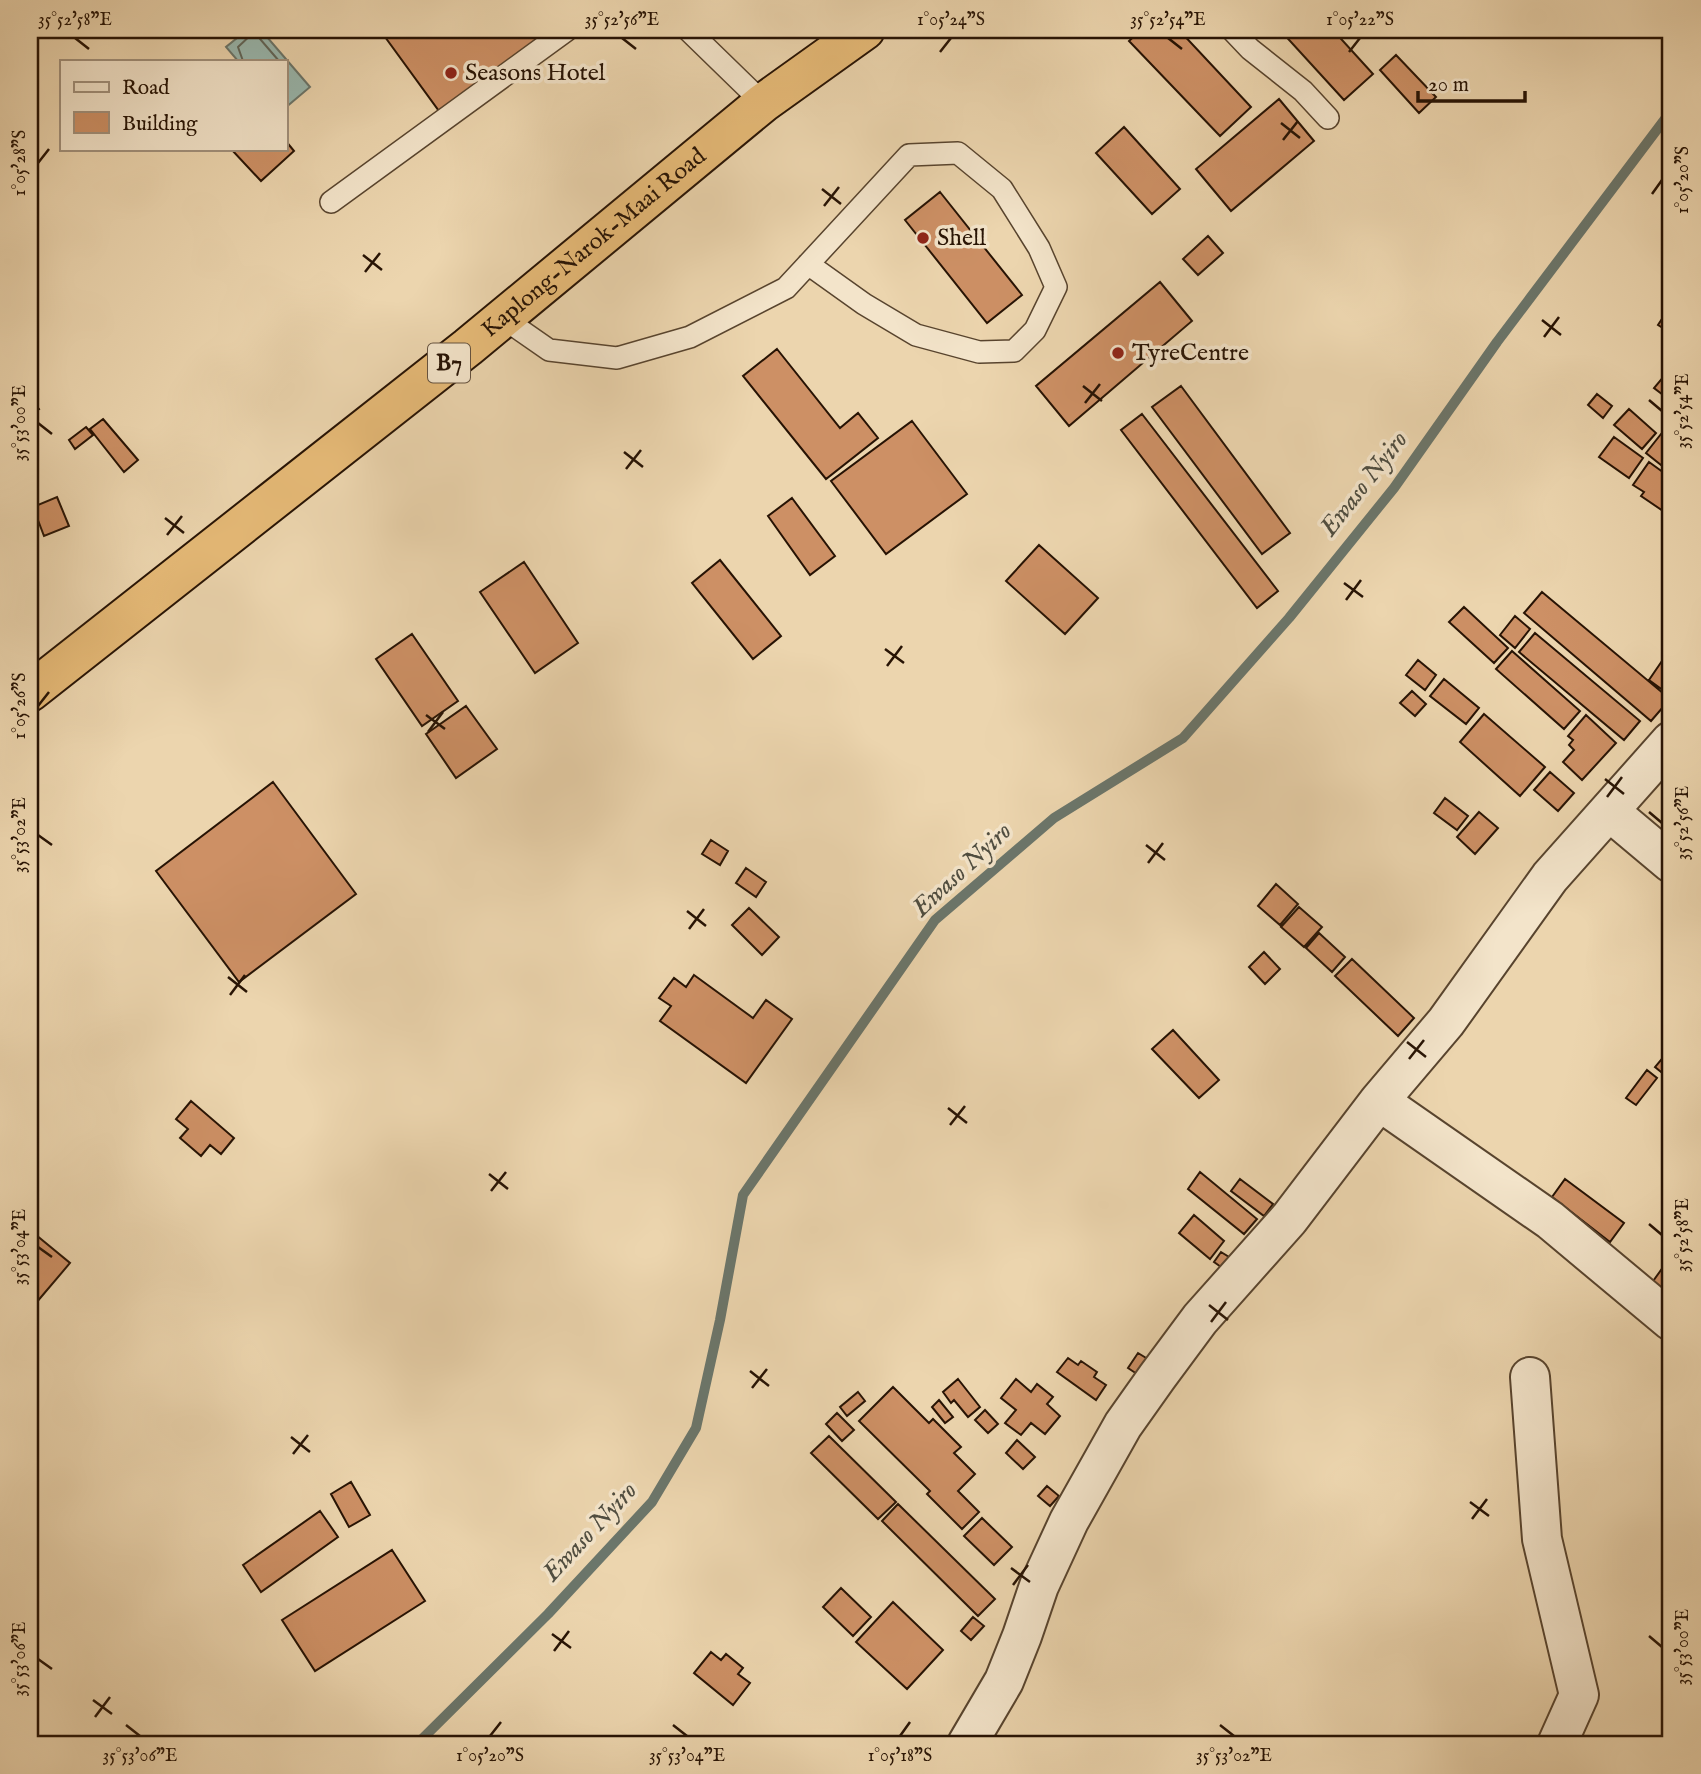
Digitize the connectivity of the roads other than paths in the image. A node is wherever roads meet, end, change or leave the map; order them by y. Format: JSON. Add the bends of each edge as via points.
{"nodes":[{"id":1,"x":567,"y":30,"type":"edge"},
{"id":2,"x":688,"y":30,"type":"edge"},
{"id":3,"x":865,"y":30,"type":"edge"},
{"id":4,"x":1232,"y":30,"type":"edge"},
{"id":5,"x":763,"y":103,"type":"junction"},
{"id":6,"x":1328,"y":118,"type":"dead end"},
{"id":7,"x":331,"y":202,"type":"dead end"},
{"id":8,"x":808,"y":264,"type":"junction"},
{"id":9,"x":503,"y":318,"type":"junction"},
{"id":10,"x":30,"y":692,"type":"edge"},
{"id":11,"x":1671,"y":741,"type":"edge"},
{"id":12,"x":1609,"y":811,"type":"junction"},
{"id":13,"x":1671,"y":863,"type":"edge"},
{"id":14,"x":1380,"y":1101,"type":"junction"},
{"id":15,"x":1671,"y":1321,"type":"edge"},
{"id":16,"x":1530,"y":1377,"type":"dead end"},
{"id":17,"x":967,"y":1744,"type":"edge"},
{"id":18,"x":1558,"y":1744,"type":"edge"}],
"edges":[{"from":1,"to":7,"type":"lane"},
{"from":2,"to":5,"type":"lane"},
{"from":3,"to":5,"type":"highway","name":"Kaplong-Narok-Maai Road","number":"B7"},
{"from":4,"to":6,"type":"lane"},
{"from":5,"to":9,"type":"highway","name":"Kaplong-Narok-Maai Road","number":"B7"},
{"from":8,"to":8,"type":"lane","via":[[909,155],[958,153],[1002,189],[1039,248],[1056,287],[1035,330],[1014,351],[979,352],[916,335]]},
{"from":8,"to":9,"type":"lane","via":[[786,288],[690,337],[617,358],[549,350]]},
{"from":9,"to":10,"type":"highway","name":"Kaplong-Narok-Maai Road","number":"B7"},
{"from":11,"to":12,"type":"street"},
{"from":12,"to":13,"type":"street"},
{"from":12,"to":14,"type":"street","via":[[1550,877],[1446,1022]]},
{"from":14,"to":15,"type":"street","via":[[1550,1220]]},
{"from":14,"to":17,"type":"street","via":[[1289,1220],[1200,1319],[1123,1426],[1069,1521],[1004,1681]]},
{"from":16,"to":18,"type":"street","via":[[1542,1539],[1579,1695]]}]}
